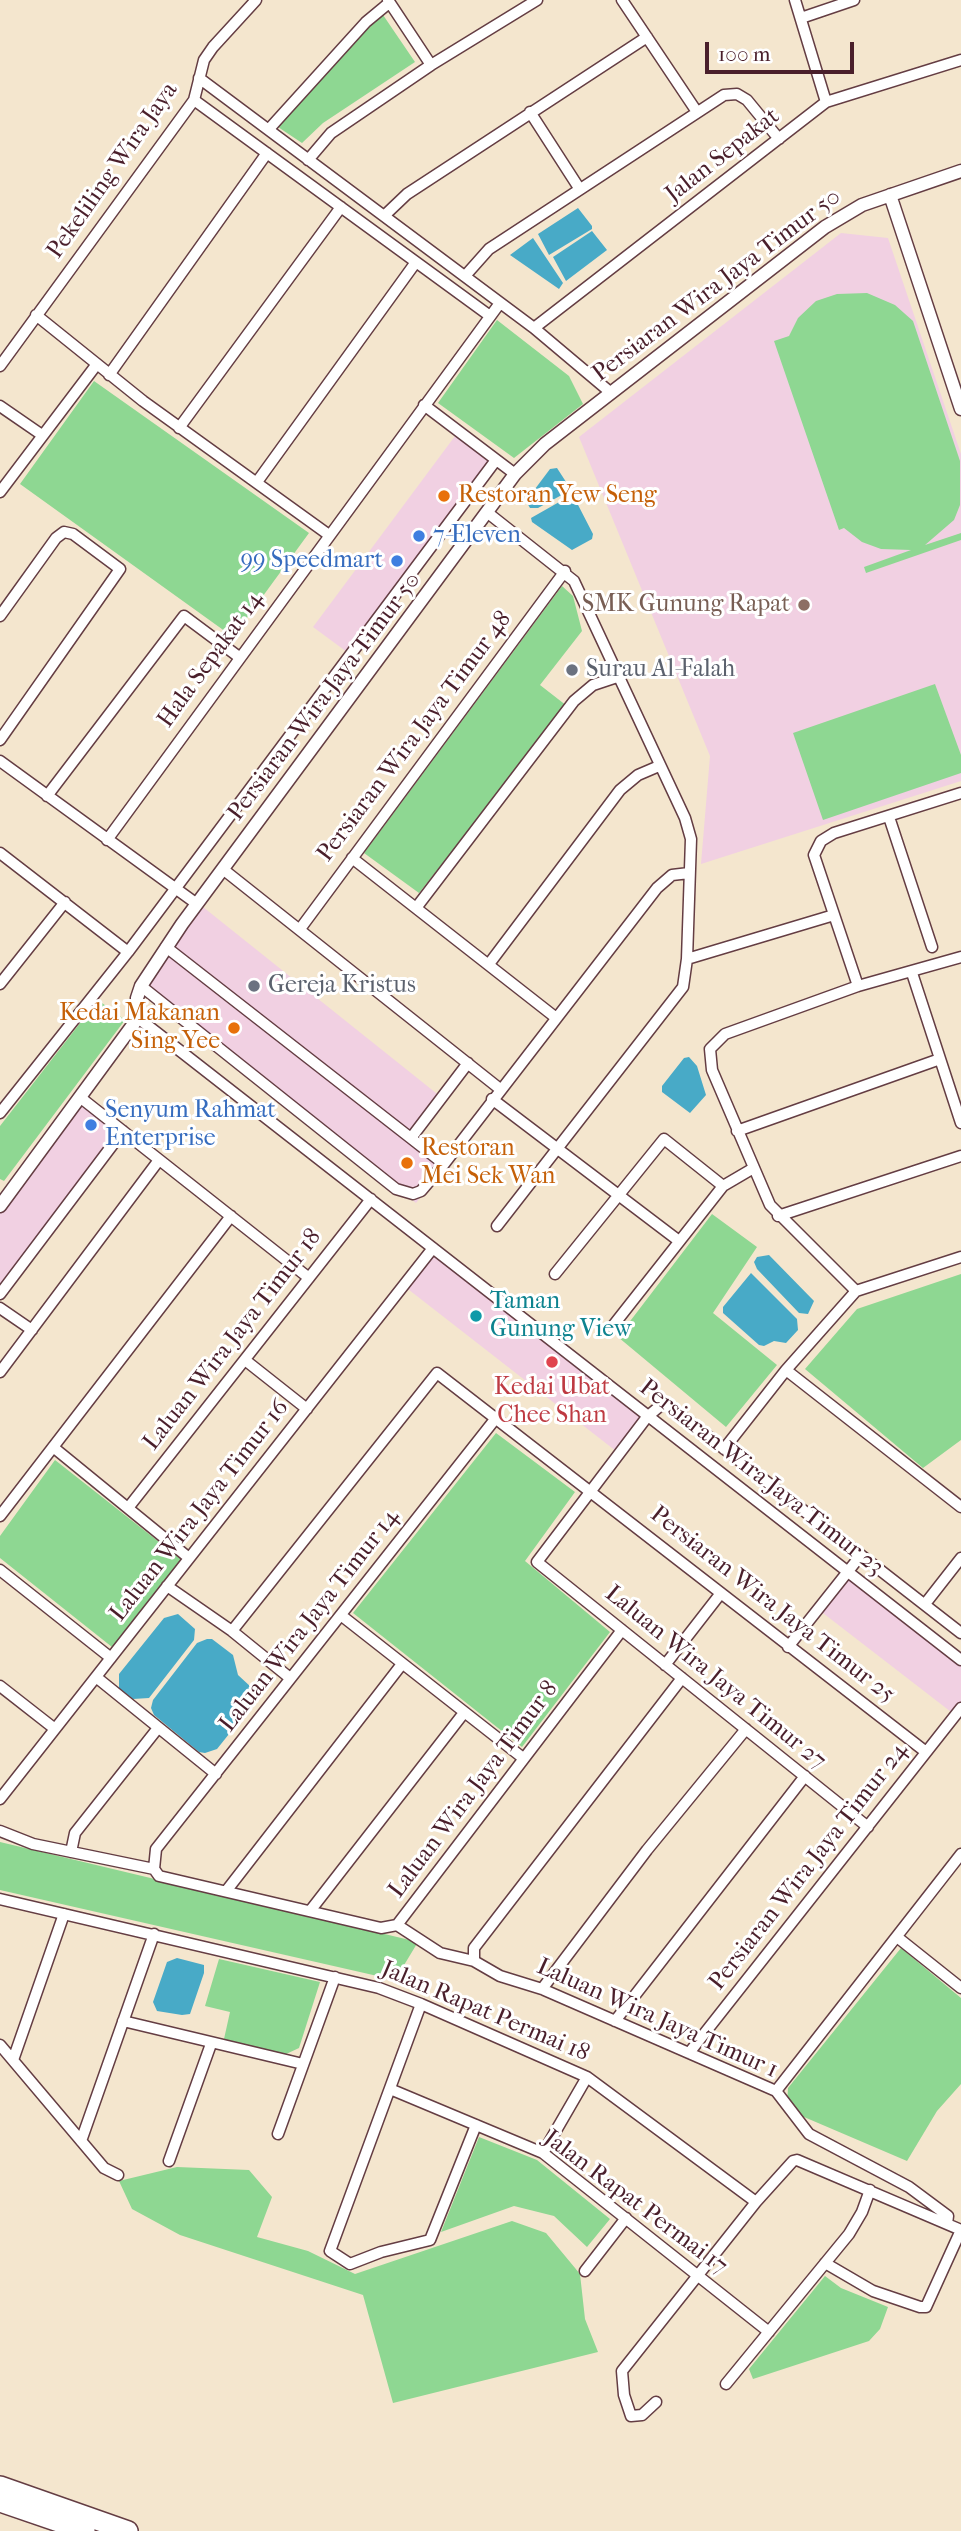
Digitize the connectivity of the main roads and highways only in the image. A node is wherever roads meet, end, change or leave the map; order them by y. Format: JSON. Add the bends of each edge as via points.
{"nodes":[{"id":1,"x":0,"y":2486,"type":"edge"},
{"id":2,"x":0,"y":2502,"type":"edge"},
{"id":3,"x":85,"y":2531,"type":"edge"},
{"id":4,"x":128,"y":2531,"type":"edge"}],
"edges":[{"from":1,"to":4,"type":"highway"},
{"from":2,"to":3,"type":"highway"}]}
